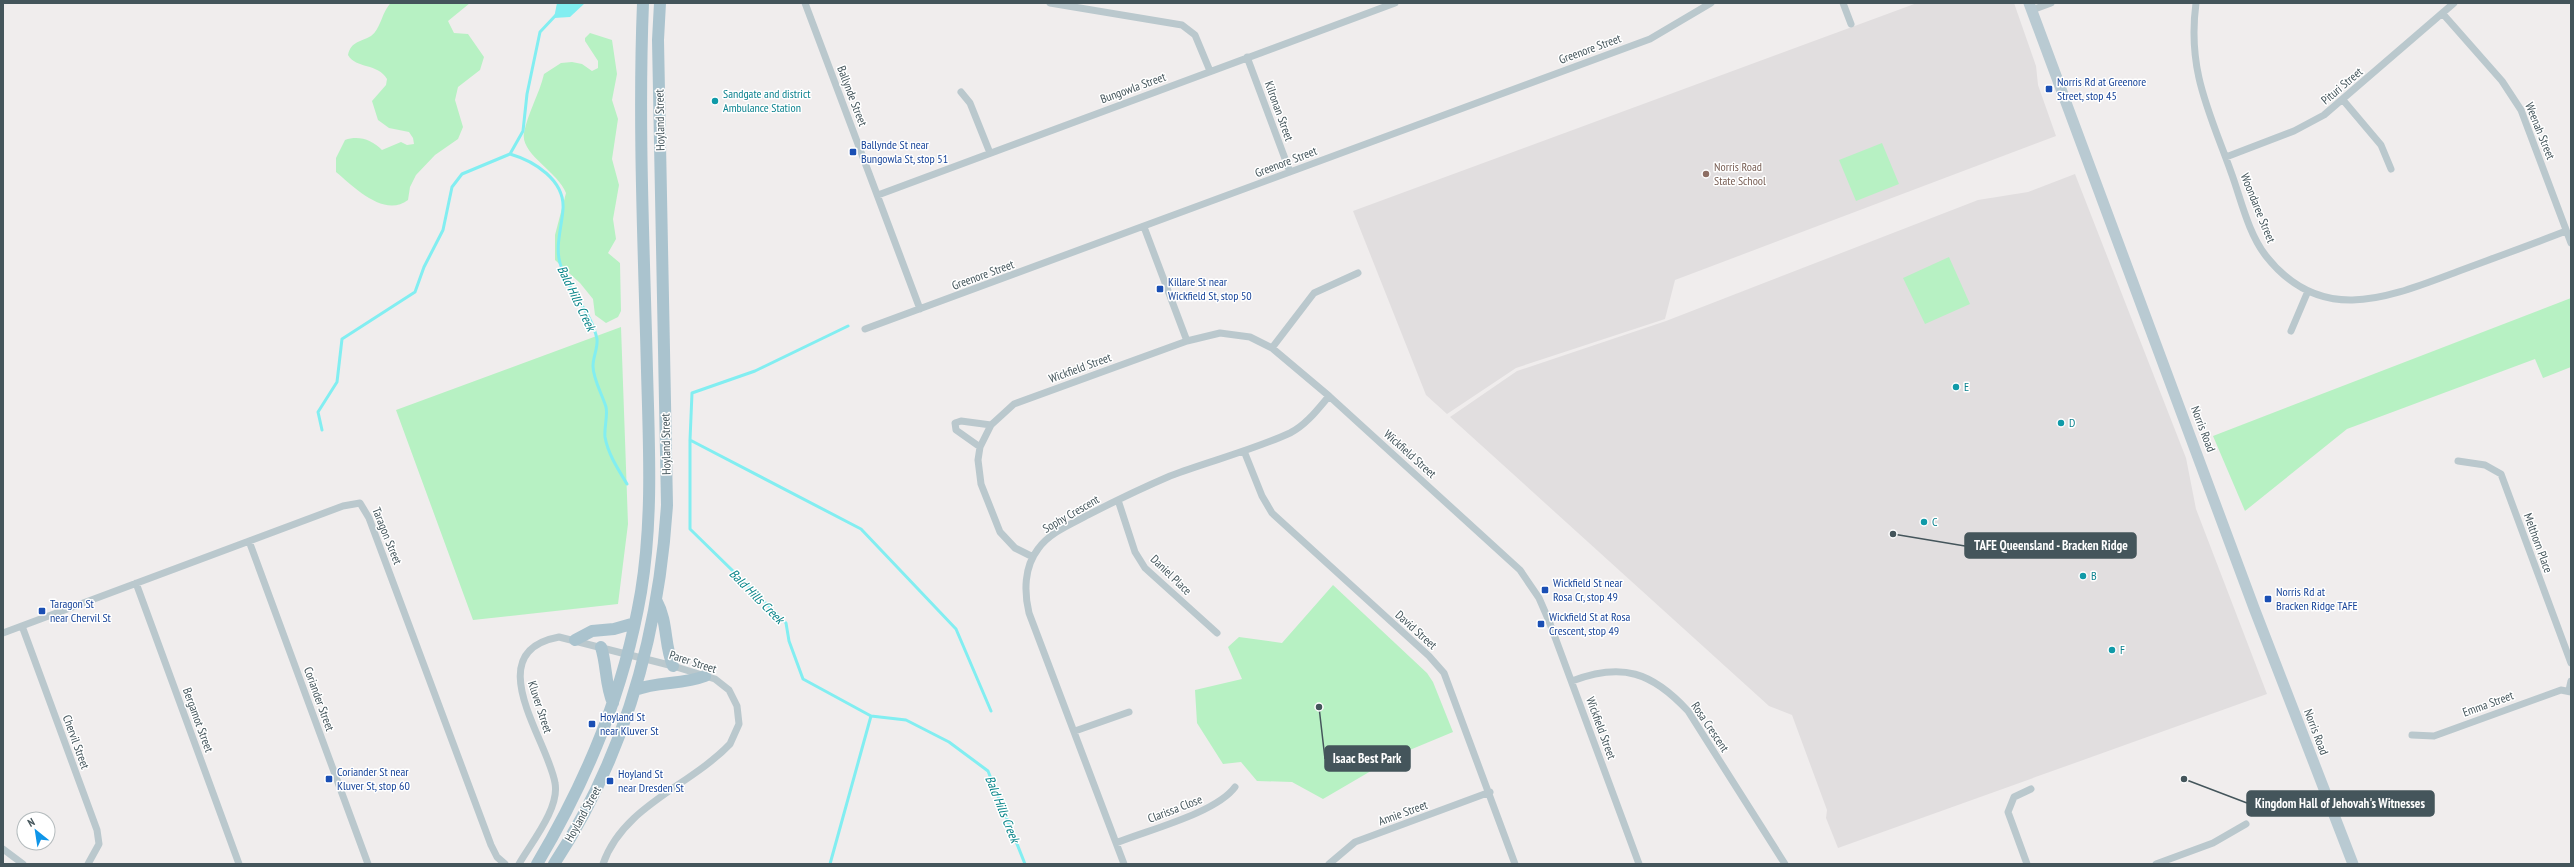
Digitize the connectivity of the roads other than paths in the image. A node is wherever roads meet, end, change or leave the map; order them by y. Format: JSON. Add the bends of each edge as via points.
{"nodes":[{"id":1,"x":643,"y":3,"type":"edge"},
{"id":2,"x":660,"y":3,"type":"edge"},
{"id":3,"x":805,"y":3,"type":"edge"},
{"id":4,"x":1050,"y":3,"type":"edge"},
{"id":5,"x":1395,"y":3,"type":"edge"},
{"id":6,"x":1710,"y":3,"type":"edge"},
{"id":7,"x":1843,"y":3,"type":"edge"},
{"id":8,"x":2051,"y":3,"type":"edge"},
{"id":9,"x":2196,"y":3,"type":"edge"},
{"id":10,"x":2454,"y":3,"type":"edge"},
{"id":11,"x":1378,"y":6,"type":"edge"},
{"id":12,"x":2030,"y":7,"type":"edge"},
{"id":13,"x":2443,"y":14,"type":"junction"},
{"id":14,"x":1851,"y":24,"type":"dead end"},
{"id":15,"x":1247,"y":57,"type":"junction"},
{"id":16,"x":1210,"y":71,"type":"junction"},
{"id":17,"x":961,"y":92,"type":"dead end"},
{"id":18,"x":2343,"y":100,"type":"junction"},
{"id":19,"x":990,"y":153,"type":"junction"},
{"id":20,"x":2226,"y":157,"type":"junction"},
{"id":21,"x":2392,"y":169,"type":"dead end"},
{"id":22,"x":1290,"y":172,"type":"junction"},
{"id":23,"x":878,"y":195,"type":"junction"},
{"id":24,"x":1144,"y":227,"type":"junction"},
{"id":25,"x":2566,"y":231,"type":"junction"},
{"id":26,"x":2571,"y":243,"type":"edge"},
{"id":27,"x":1358,"y":273,"type":"dead end"},
{"id":28,"x":2308,"y":291,"type":"junction"},
{"id":29,"x":920,"y":310,"type":"junction"},
{"id":30,"x":865,"y":330,"type":"dead end"},
{"id":31,"x":2291,"y":331,"type":"dead end"},
{"id":32,"x":1186,"y":341,"type":"junction"},
{"id":33,"x":1272,"y":348,"type":"junction"},
{"id":34,"x":1329,"y":396,"type":"junction"},
{"id":35,"x":991,"y":425,"type":"junction"},
{"id":36,"x":980,"y":447,"type":"junction"},
{"id":37,"x":1244,"y":451,"type":"junction"},
{"id":38,"x":2458,"y":461,"type":"dead end"},
{"id":39,"x":1118,"y":500,"type":"junction"},
{"id":40,"x":249,"y":541,"type":"junction"},
{"id":41,"x":1033,"y":558,"type":"junction"},
{"id":42,"x":136,"y":583,"type":"junction"},
{"id":43,"x":657,"y":602,"type":"junction"},
{"id":44,"x":635,"y":623,"type":"junction"},
{"id":45,"x":22,"y":626,"type":"junction"},
{"id":46,"x":1217,"y":632,"type":"dead end"},
{"id":47,"x":3,"y":633,"type":"edge"},
{"id":48,"x":575,"y":640,"type":"junction"},
{"id":49,"x":601,"y":647,"type":"junction"},
{"id":50,"x":628,"y":654,"type":"junction"},
{"id":51,"x":644,"y":658,"type":"junction"},
{"id":52,"x":2571,"y":663,"type":"edge"},
{"id":53,"x":673,"y":666,"type":"junction"},
{"id":54,"x":705,"y":676,"type":"junction"},
{"id":55,"x":1572,"y":681,"type":"junction"},
{"id":56,"x":2571,"y":681,"type":"edge"},
{"id":57,"x":635,"y":690,"type":"junction"},
{"id":58,"x":2570,"y":691,"type":"edge"},
{"id":59,"x":613,"y":703,"type":"junction"},
{"id":60,"x":1129,"y":712,"type":"dead end"},
{"id":61,"x":1075,"y":731,"type":"junction"},
{"id":62,"x":2412,"y":735,"type":"dead end"},
{"id":63,"x":1236,"y":787,"type":"dead end"},
{"id":64,"x":2031,"y":789,"type":"dead end"},
{"id":65,"x":1490,"y":792,"type":"junction"},
{"id":66,"x":2246,"y":824,"type":"dead end"},
{"id":67,"x":1116,"y":843,"type":"junction"},
{"id":68,"x":3,"y":849,"type":"edge"},
{"id":69,"x":1636,"y":863,"type":"edge"},
{"id":70,"x":23,"y":864,"type":"edge"},
{"id":71,"x":88,"y":864,"type":"edge"},
{"id":72,"x":239,"y":864,"type":"edge"},
{"id":73,"x":368,"y":864,"type":"edge"},
{"id":74,"x":505,"y":864,"type":"edge"},
{"id":75,"x":519,"y":864,"type":"edge"},
{"id":76,"x":537,"y":864,"type":"edge"},
{"id":77,"x":554,"y":864,"type":"edge"},
{"id":78,"x":603,"y":864,"type":"edge"},
{"id":79,"x":1124,"y":864,"type":"edge"},
{"id":80,"x":1329,"y":864,"type":"edge"},
{"id":81,"x":1515,"y":864,"type":"edge"},
{"id":82,"x":1785,"y":864,"type":"edge"},
{"id":83,"x":2027,"y":864,"type":"edge"},
{"id":84,"x":2156,"y":864,"type":"edge"},
{"id":85,"x":2353,"y":864,"type":"edge"}],
"edges":[{"from":1,"to":44,"type":"main road","name":"Hoyland Street","via":[[642,135],[649,535]]},
{"from":2,"to":43,"type":"main road","name":"Hoyland Street","via":[[667,504],[664,557]]},
{"from":3,"to":23,"type":"street","name":"Ballynde Street"},
{"from":4,"to":16,"type":"street","via":[[1182,25],[1195,35]]},
{"from":5,"to":11,"type":"street","name":"Bungowla Street"},
{"from":6,"to":22,"type":"street","name":"Greenore Street","via":[[1650,39]]},
{"from":7,"to":14,"type":"street"},
{"from":8,"to":12,"type":"street"},
{"from":9,"to":20,"type":"street","name":"Woondaree Street","via":[[2193,51],[2198,77]]},
{"from":10,"to":13,"type":"street","name":"Pituri Street"},
{"from":11,"to":15,"type":"street","name":"Bungowla Street"},
{"from":12,"to":85,"type":"main road","name":"Norris Road","via":[[2254,608]]},
{"from":13,"to":18,"type":"street","name":"Pituri Street"},
{"from":13,"to":25,"type":"street","name":"Weenah Street","via":[[2502,81],[2521,110]]},
{"from":15,"to":16,"type":"street","name":"Bungowla Street"},
{"from":15,"to":22,"type":"street","name":"Kilronan Street"},
{"from":16,"to":19,"type":"street","name":"Bungowla Street"},
{"from":17,"to":19,"type":"street","via":[[970,102]]},
{"from":18,"to":20,"type":"street","name":"Pituri Street","via":[[2313,123]]},
{"from":18,"to":21,"type":"street","via":[[2381,145]]},
{"from":19,"to":23,"type":"street","name":"Bungowla Street"},
{"from":20,"to":28,"type":"street","name":"Woondaree Street","via":[[2256,238],[2265,255],[2277,268]]},
{"from":22,"to":24,"type":"street","name":"Greenore Street"},
{"from":23,"to":29,"type":"street","name":"Ballynde Street"},
{"from":24,"to":29,"type":"street","name":"Greenore Street"},
{"from":24,"to":32,"type":"street"},
{"from":25,"to":26,"type":"street"},
{"from":25,"to":28,"type":"street","name":"Woondaree Street","via":[[2382,298],[2346,301]]},
{"from":27,"to":33,"type":"street","via":[[1314,293]]},
{"from":28,"to":31,"type":"street"},
{"from":29,"to":30,"type":"street","name":"Greenore Street"},
{"from":32,"to":33,"type":"street","name":"Wickfield Street","via":[[1220,333],[1250,337]]},
{"from":32,"to":35,"type":"street","name":"Wickfield Street","via":[[1014,404]]},
{"from":33,"to":34,"type":"street","name":"Wickfield Street"},
{"from":34,"to":37,"type":"street","name":"Sophy Crescent","via":[[1310,418],[1291,432]]},
{"from":34,"to":55,"type":"street","name":"Wickfield Street","via":[[1520,570],[1542,604]]},
{"from":35,"to":36,"type":"street","name":"Wickfield Street"},
{"from":35,"to":36,"type":"street","via":[[961,421],[955,423],[956,430]]},
{"from":36,"to":41,"type":"street","name":"Wickfield Street","via":[[978,460],[981,484],[1000,532],[1015,548]]},
{"from":37,"to":39,"type":"street","name":"Sophy Crescent","via":[[1170,476]]},
{"from":37,"to":65,"type":"street","name":"David Street","via":[[1262,496],[1272,513],[1440,667],[1448,680]]},
{"from":38,"to":52,"type":"street","name":"Melthorn Place","via":[[2485,465],[2501,474]]},
{"from":39,"to":41,"type":"street","name":"Sophy Crescent","via":[[1052,535]]},
{"from":39,"to":46,"type":"street","name":"Daniel Place","via":[[1135,552],[1145,568]]},
{"from":40,"to":42,"type":"street","name":"Taragon Street"},
{"from":40,"to":73,"type":"street","name":"Coriander Street"},
{"from":40,"to":74,"type":"street","name":"Taragon Street","via":[[343,506],[357,503],[363,506],[491,845],[497,857]]},
{"from":41,"to":61,"type":"street","name":"Sophy Crescent","via":[[1026,581],[1028,613]]},
{"from":42,"to":45,"type":"street","name":"Taragon Street"},
{"from":42,"to":72,"type":"street","name":"Bergamot Street"},
{"from":43,"to":51,"type":"main road","name":"Hoyland Street"},
{"from":43,"to":53,"type":"main road","via":[[664,614],[667,646]]},
{"from":44,"to":48,"type":"main road","via":[[614,629],[592,631]]},
{"from":44,"to":50,"type":"main road","name":"Hoyland Street"},
{"from":45,"to":47,"type":"street","name":"Taragon Street"},
{"from":45,"to":71,"type":"street","name":"Chervil Street","via":[[97,830],[100,844]]},
{"from":48,"to":49,"type":"street","name":"Kluver Street"},
{"from":48,"to":75,"type":"street","name":"Kluver Street","via":[[559,637],[542,642],[533,648],[521,666],[519,676],[522,694],[555,783],[554,805]]},
{"from":49,"to":50,"type":"street","name":"Kluver Street"},
{"from":49,"to":59,"type":"main road","via":[[606,665],[608,693]]},
{"from":50,"to":51,"type":"street","name":"Parer Street"},
{"from":50,"to":59,"type":"main road","name":"Hoyland Street"},
{"from":51,"to":53,"type":"street","name":"Parer Street"},
{"from":51,"to":57,"type":"main road","name":"Hoyland Street"},
{"from":53,"to":54,"type":"street","name":"Parer Street"},
{"from":54,"to":57,"type":"main road","via":[[691,681],[654,684]]},
{"from":54,"to":78,"type":"street","name":"Parer Street","via":[[723,685],[734,698],[739,713],[736,735],[722,752],[627,825],[609,849]]},
{"from":55,"to":69,"type":"street","name":"Wickfield Street"},
{"from":55,"to":82,"type":"street","name":"Rosa Crescent","via":[[1605,671],[1618,671],[1643,676],[1677,699],[1688,711]]},
{"from":56,"to":58,"type":"street"},
{"from":57,"to":77,"type":"main road","name":"Hoyland Street","via":[[598,786]]},
{"from":58,"to":62,"type":"street","name":"Emma Street","via":[[2561,690],[2434,736]]},
{"from":59,"to":76,"type":"main road","name":"Hoyland Street","via":[[588,771]]},
{"from":60,"to":61,"type":"street"},
{"from":61,"to":67,"type":"street","name":"Sophy Crescent"},
{"from":63,"to":67,"type":"street","name":"Clarissa Close","via":[[1228,798],[1210,807]]},
{"from":64,"to":83,"type":"street","via":[[2014,797],[2008,812]]},
{"from":65,"to":80,"type":"street","name":"Annie Street","via":[[1356,842]]},
{"from":65,"to":81,"type":"street","name":"David Street"},
{"from":66,"to":84,"type":"street","via":[[2213,843]]},
{"from":67,"to":79,"type":"street","name":"Sophy Crescent"},
{"from":68,"to":70,"type":"street"}]}
